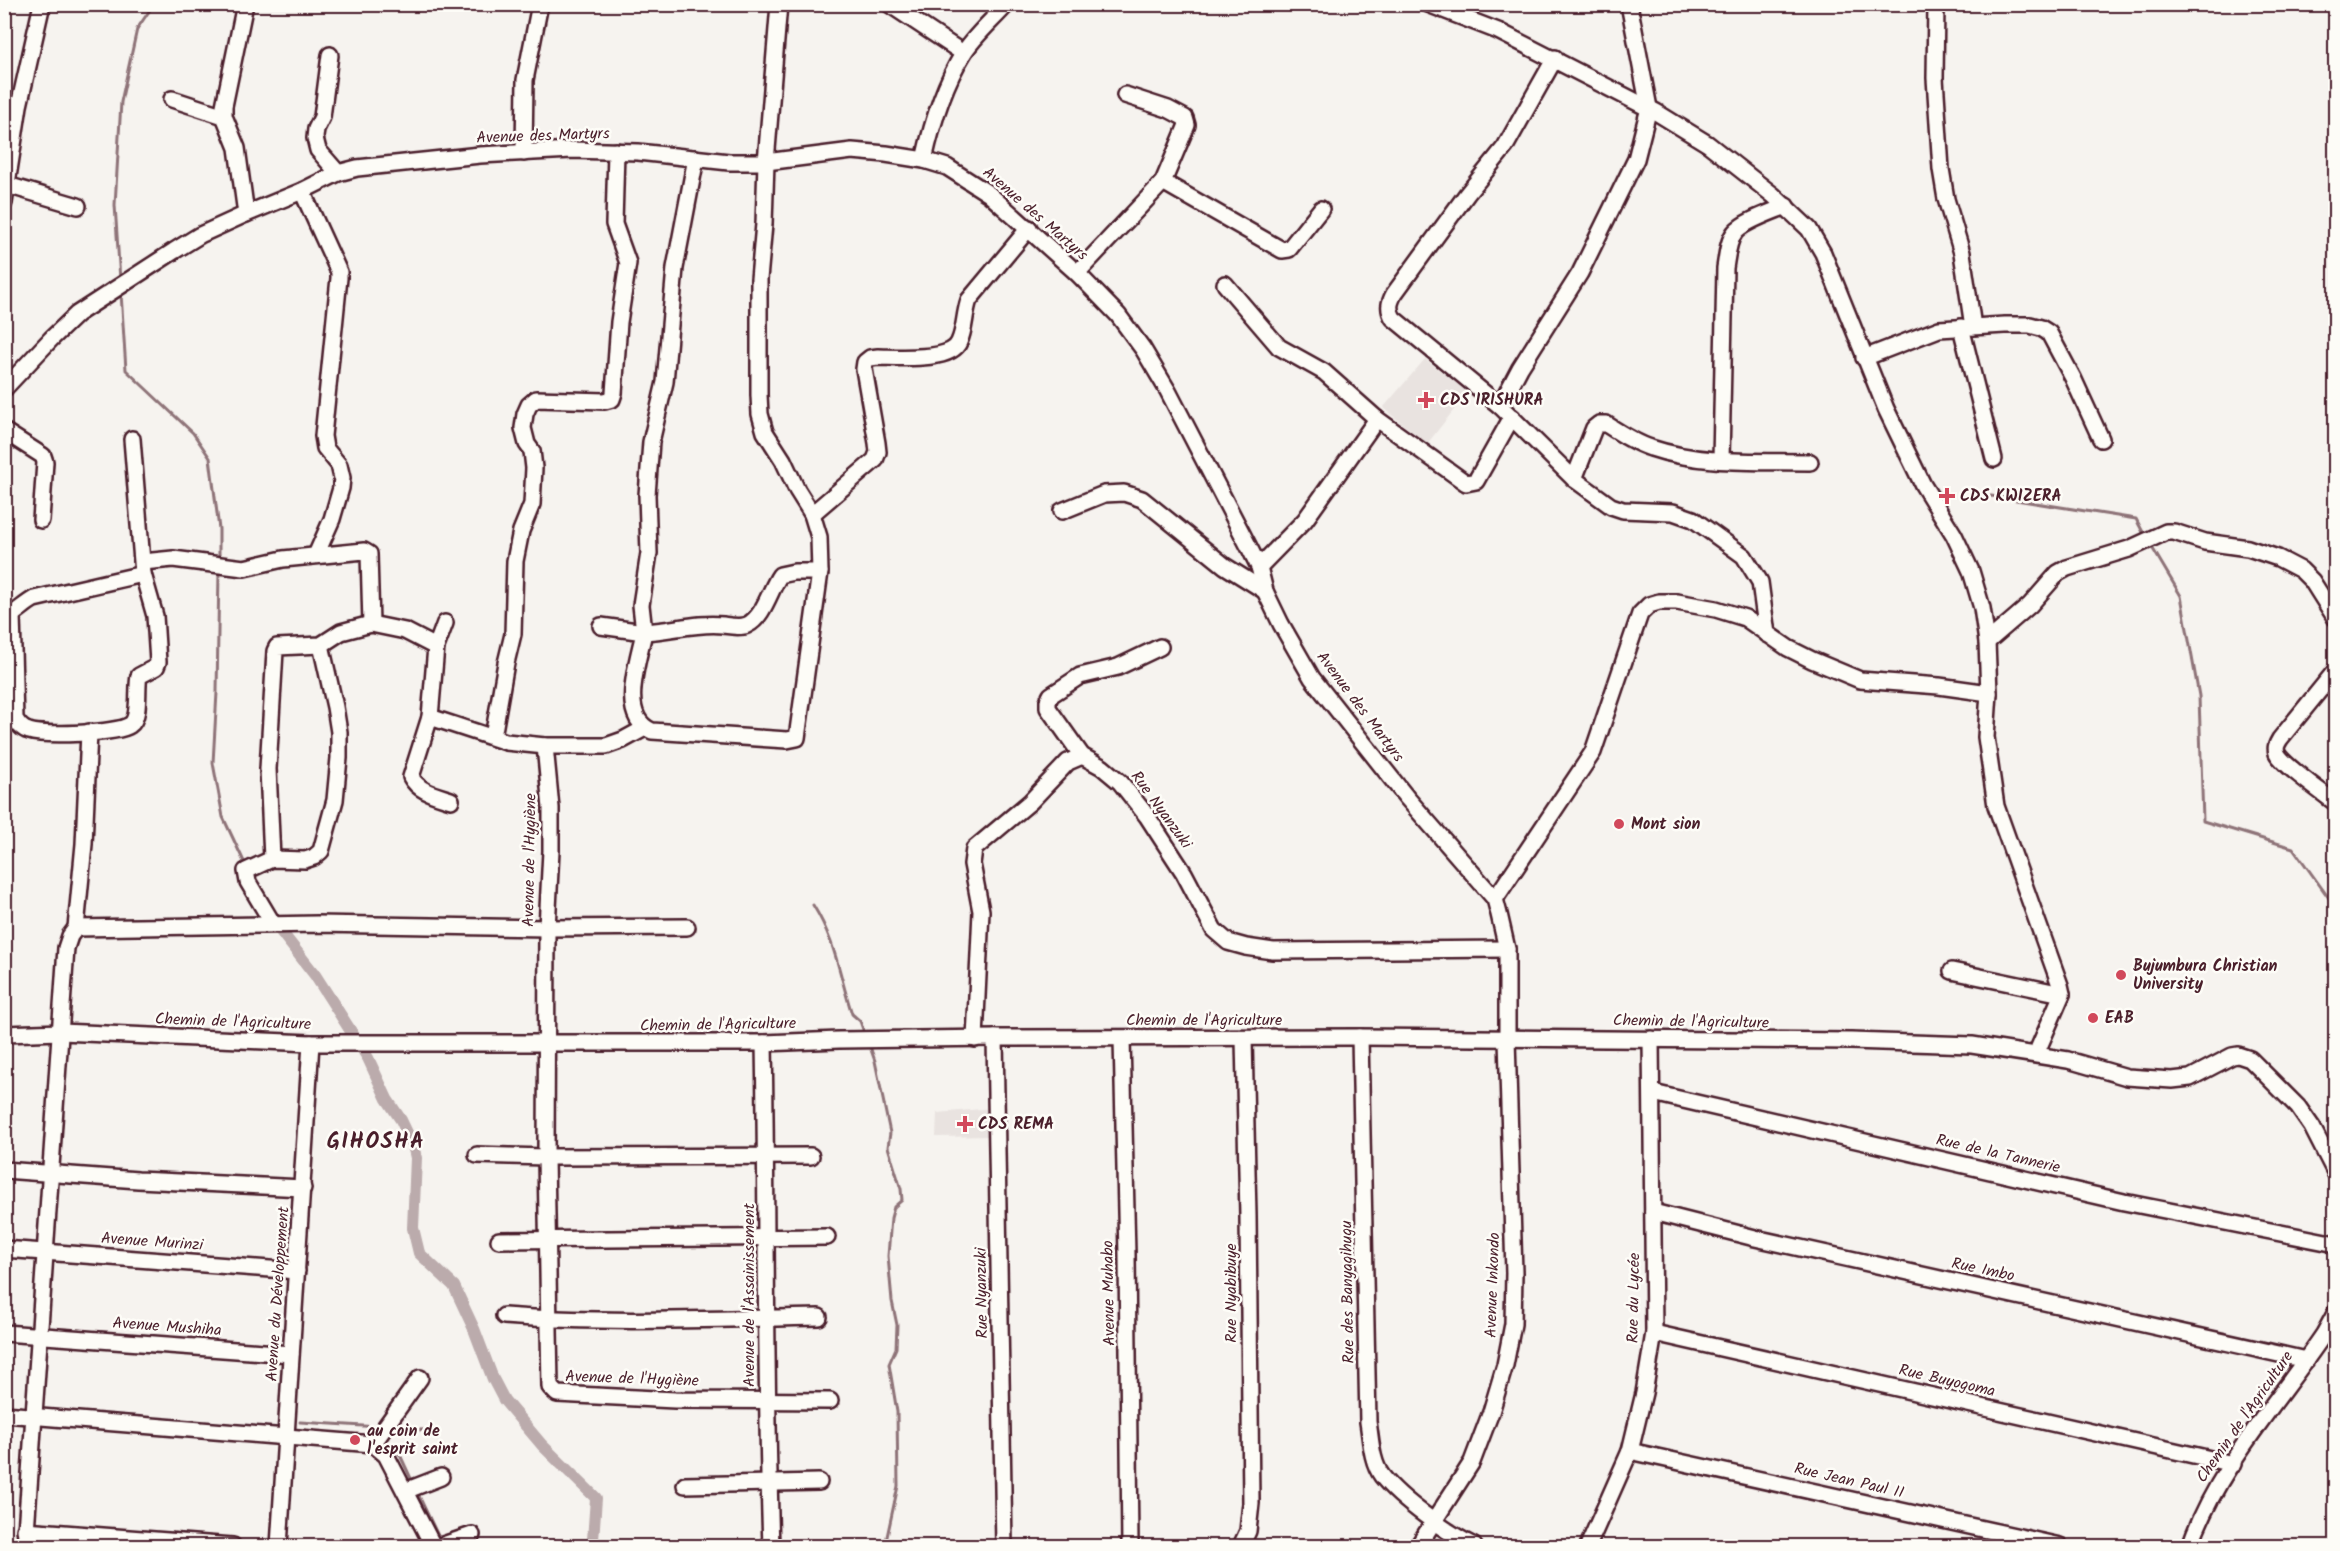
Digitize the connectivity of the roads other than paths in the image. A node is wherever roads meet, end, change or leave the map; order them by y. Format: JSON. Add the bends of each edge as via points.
{"nodes":[{"id":1,"x":42,"y":4,"type":"edge"},
{"id":2,"x":245,"y":4,"type":"edge"},
{"id":3,"x":540,"y":4,"type":"edge"},
{"id":4,"x":779,"y":4,"type":"edge"},
{"id":5,"x":889,"y":4,"type":"edge"},
{"id":6,"x":1007,"y":4,"type":"edge"},
{"id":7,"x":1428,"y":4,"type":"edge"},
{"id":8,"x":1629,"y":4,"type":"edge"},
{"id":9,"x":1936,"y":4,"type":"edge"},
{"id":10,"x":963,"y":53,"type":"junction"},
{"id":11,"x":330,"y":55,"type":"dead end"},
{"id":12,"x":1555,"y":58,"type":"junction"},
{"id":13,"x":1125,"y":96,"type":"dead end"},
{"id":14,"x":172,"y":99,"type":"dead end"},
{"id":15,"x":1649,"y":108,"type":"junction"},
{"id":16,"x":224,"y":116,"type":"junction"},
{"id":17,"x":616,"y":151,"type":"junction"},
{"id":18,"x":524,"y":153,"type":"junction"},
{"id":19,"x":696,"y":158,"type":"junction"},
{"id":20,"x":924,"y":160,"type":"junction"},
{"id":21,"x":766,"y":162,"type":"junction"},
{"id":22,"x":338,"y":173,"type":"junction"},
{"id":23,"x":1163,"y":182,"type":"junction"},
{"id":24,"x":7,"y":185,"type":"junction"},
{"id":25,"x":302,"y":191,"type":"junction"},
{"id":26,"x":4,"y":202,"type":"edge"},
{"id":27,"x":78,"y":206,"type":"dead end"},
{"id":28,"x":1786,"y":206,"type":"junction"},
{"id":29,"x":1320,"y":210,"type":"dead end"},
{"id":30,"x":246,"y":214,"type":"junction"},
{"id":31,"x":1029,"y":228,"type":"junction"},
{"id":32,"x":1077,"y":273,"type":"junction"},
{"id":33,"x":1225,"y":284,"type":"dead end"},
{"id":34,"x":1967,"y":327,"type":"junction"},
{"id":35,"x":1864,"y":358,"type":"junction"},
{"id":36,"x":4,"y":389,"type":"edge"},
{"id":37,"x":1506,"y":412,"type":"junction"},
{"id":38,"x":1377,"y":418,"type":"junction"},
{"id":39,"x":4,"y":431,"type":"edge"},
{"id":40,"x":2101,"y":438,"type":"dead end"},
{"id":41,"x":132,"y":439,"type":"dead end"},
{"id":42,"x":1994,"y":459,"type":"dead end"},
{"id":43,"x":1720,"y":460,"type":"junction"},
{"id":44,"x":1810,"y":462,"type":"dead end"},
{"id":45,"x":1574,"y":479,"type":"junction"},
{"id":46,"x":1062,"y":511,"type":"dead end"},
{"id":47,"x":812,"y":514,"type":"junction"},
{"id":48,"x":41,"y":520,"type":"dead end"},
{"id":49,"x":316,"y":555,"type":"junction"},
{"id":50,"x":1259,"y":567,"type":"junction"},
{"id":51,"x":143,"y":568,"type":"junction"},
{"id":52,"x":820,"y":572,"type":"junction"},
{"id":53,"x":1265,"y":591,"type":"junction"},
{"id":54,"x":8,"y":617,"type":"edge"},
{"id":55,"x":2336,"y":619,"type":"edge"},
{"id":56,"x":445,"y":623,"type":"dead end"},
{"id":57,"x":371,"y":624,"type":"junction"},
{"id":58,"x":601,"y":626,"type":"dead end"},
{"id":59,"x":644,"y":632,"type":"junction"},
{"id":60,"x":1767,"y":634,"type":"junction"},
{"id":61,"x":1987,"y":642,"type":"junction"},
{"id":62,"x":321,"y":645,"type":"junction"},
{"id":63,"x":436,"y":647,"type":"junction"},
{"id":64,"x":1160,"y":647,"type":"dead end"},
{"id":65,"x":2336,"y":670,"type":"edge"},
{"id":66,"x":1989,"y":693,"type":"junction"},
{"id":67,"x":430,"y":717,"type":"junction"},
{"id":68,"x":645,"y":728,"type":"junction"},
{"id":69,"x":89,"y":732,"type":"junction"},
{"id":70,"x":493,"y":737,"type":"junction"},
{"id":71,"x":545,"y":746,"type":"junction"},
{"id":72,"x":1082,"y":756,"type":"junction"},
{"id":73,"x":451,"y":800,"type":"dead end"},
{"id":74,"x":2336,"y":804,"type":"edge"},
{"id":75,"x":272,"y":859,"type":"junction"},
{"id":76,"x":1495,"y":898,"type":"junction"},
{"id":77,"x":273,"y":924,"type":"junction"},
{"id":78,"x":687,"y":927,"type":"dead end"},
{"id":79,"x":76,"y":928,"type":"junction"},
{"id":80,"x":547,"y":928,"type":"junction"},
{"id":81,"x":1507,"y":949,"type":"junction"},
{"id":82,"x":1952,"y":971,"type":"dead end"},
{"id":83,"x":2062,"y":994,"type":"junction"},
{"id":84,"x":61,"y":1032,"type":"junction"},
{"id":85,"x":4,"y":1034,"type":"edge"},
{"id":86,"x":995,"y":1038,"type":"junction"},
{"id":87,"x":1122,"y":1038,"type":"junction"},
{"id":88,"x":1360,"y":1038,"type":"junction"},
{"id":89,"x":975,"y":1039,"type":"junction"},
{"id":90,"x":1244,"y":1039,"type":"junction"},
{"id":91,"x":1507,"y":1039,"type":"junction"},
{"id":92,"x":1651,"y":1039,"type":"junction"},
{"id":93,"x":311,"y":1043,"type":"junction"},
{"id":94,"x":764,"y":1043,"type":"junction"},
{"id":95,"x":548,"y":1044,"type":"junction"},
{"id":96,"x":2036,"y":1054,"type":"junction"},
{"id":97,"x":1653,"y":1093,"type":"junction"},
{"id":98,"x":477,"y":1155,"type":"dead end"},
{"id":99,"x":811,"y":1155,"type":"dead end"},
{"id":100,"x":546,"y":1157,"type":"junction"},
{"id":101,"x":766,"y":1157,"type":"junction"},
{"id":102,"x":4,"y":1170,"type":"edge"},
{"id":103,"x":2335,"y":1172,"type":"edge"},
{"id":104,"x":50,"y":1173,"type":"junction"},
{"id":105,"x":303,"y":1188,"type":"junction"},
{"id":106,"x":1653,"y":1212,"type":"junction"},
{"id":107,"x":767,"y":1237,"type":"junction"},
{"id":108,"x":827,"y":1237,"type":"dead end"},
{"id":109,"x":500,"y":1240,"type":"dead end"},
{"id":110,"x":548,"y":1240,"type":"junction"},
{"id":111,"x":2336,"y":1244,"type":"edge"},
{"id":112,"x":4,"y":1249,"type":"edge"},
{"id":113,"x":44,"y":1252,"type":"junction"},
{"id":114,"x":297,"y":1271,"type":"junction"},
{"id":115,"x":2336,"y":1312,"type":"edge"},
{"id":116,"x":504,"y":1316,"type":"dead end"},
{"id":117,"x":819,"y":1317,"type":"dead end"},
{"id":118,"x":766,"y":1318,"type":"junction"},
{"id":119,"x":549,"y":1320,"type":"junction"},
{"id":120,"x":4,"y":1333,"type":"edge"},
{"id":121,"x":1654,"y":1333,"type":"junction"},
{"id":122,"x":40,"y":1336,"type":"junction"},
{"id":123,"x":291,"y":1354,"type":"junction"},
{"id":124,"x":2306,"y":1360,"type":"junction"},
{"id":125,"x":420,"y":1378,"type":"dead end"},
{"id":126,"x":768,"y":1400,"type":"junction"},
{"id":127,"x":830,"y":1401,"type":"dead end"},
{"id":128,"x":4,"y":1414,"type":"edge"},
{"id":129,"x":34,"y":1416,"type":"junction"},
{"id":130,"x":286,"y":1437,"type":"junction"},
{"id":131,"x":373,"y":1444,"type":"junction"},
{"id":132,"x":1630,"y":1451,"type":"junction"},
{"id":133,"x":2232,"y":1464,"type":"junction"},
{"id":134,"x":441,"y":1477,"type":"dead end"},
{"id":135,"x":819,"y":1482,"type":"dead end"},
{"id":136,"x":685,"y":1485,"type":"dead end"},
{"id":137,"x":769,"y":1485,"type":"junction"},
{"id":138,"x":405,"y":1491,"type":"junction"},
{"id":139,"x":1434,"y":1521,"type":"junction"},
{"id":140,"x":25,"y":1530,"type":"junction"},
{"id":141,"x":472,"y":1535,"type":"dead end"},
{"id":142,"x":25,"y":1546,"type":"edge"},
{"id":143,"x":233,"y":1546,"type":"edge"},
{"id":144,"x":279,"y":1546,"type":"edge"},
{"id":145,"x":433,"y":1546,"type":"edge"},
{"id":146,"x":440,"y":1546,"type":"edge"},
{"id":147,"x":771,"y":1546,"type":"edge"},
{"id":148,"x":1004,"y":1546,"type":"edge"},
{"id":149,"x":1130,"y":1546,"type":"edge"},
{"id":150,"x":1241,"y":1546,"type":"edge"},
{"id":151,"x":1418,"y":1546,"type":"edge"},
{"id":152,"x":1474,"y":1546,"type":"edge"},
{"id":153,"x":1588,"y":1546,"type":"edge"},
{"id":154,"x":2060,"y":1546,"type":"edge"},
{"id":155,"x":2190,"y":1546,"type":"edge"}],
"edges":[{"from":1,"to":24,"type":"street","via":[[19,106]]},
{"from":2,"to":16,"type":"street"},
{"from":3,"to":18,"type":"street","via":[[525,80]]},
{"from":4,"to":21,"type":"street"},
{"from":5,"to":10,"type":"street"},
{"from":6,"to":10,"type":"street"},
{"from":7,"to":12,"type":"street"},
{"from":8,"to":15,"type":"street"},
{"from":9,"to":34,"type":"street","via":[[1935,78],[1941,169],[1962,253]]},
{"from":10,"to":20,"type":"street","via":[[939,105]]},
{"from":11,"to":22,"type":"street","via":[[322,117],[315,138],[318,150]]},
{"from":12,"to":15,"type":"street"},
{"from":12,"to":37,"type":"street","via":[[1505,147],[1389,302],[1393,318]]},
{"from":13,"to":23,"type":"street","via":[[1168,108],[1185,118],[1185,133]]},
{"from":14,"to":16,"type":"street"},
{"from":15,"to":28,"type":"street","via":[[1708,144]]},
{"from":15,"to":37,"type":"street","via":[[1636,159],[1586,263],[1520,368]]},
{"from":16,"to":30,"type":"street","via":[[237,148]]},
{"from":17,"to":18,"type":"street","name":"Avenue des Martyrs"},
{"from":17,"to":19,"type":"street","name":"Avenue des Martyrs"},
{"from":17,"to":70,"type":"street","via":[[614,224],[628,263],[614,393],[606,401],[536,399],[525,414],[523,428],[534,468],[532,504],[515,561],[513,633]]},
{"from":18,"to":22,"type":"street","name":"Avenue des Martyrs","via":[[388,164]]},
{"from":19,"to":21,"type":"street","name":"Avenue des Martyrs"},
{"from":19,"to":59,"type":"street","via":[[675,268],[664,382],[651,442],[646,495],[650,553],[641,605]]},
{"from":20,"to":21,"type":"street","name":"Avenue des Martyrs","via":[[852,152]]},
{"from":20,"to":31,"type":"street","name":"Avenue des Martyrs","via":[[971,181]]},
{"from":21,"to":47,"type":"street","via":[[758,298],[760,414],[765,432]]},
{"from":22,"to":25,"type":"street","name":"Avenue des Martyrs"},
{"from":23,"to":29,"type":"street","via":[[1282,250],[1289,249]]},
{"from":23,"to":32,"type":"street"},
{"from":24,"to":26,"type":"street"},
{"from":24,"to":27,"type":"street"},
{"from":25,"to":30,"type":"street","name":"Avenue des Martyrs"},
{"from":25,"to":49,"type":"street","via":[[339,272],[322,436],[325,448],[341,470],[341,488]]},
{"from":28,"to":35,"type":"street","via":[[1809,229],[1823,254]]},
{"from":28,"to":43,"type":"street","via":[[1743,225],[1730,243],[1725,268]]},
{"from":30,"to":36,"type":"street","name":"Avenue des Martyrs","via":[[200,235],[76,314]]},
{"from":31,"to":32,"type":"street","name":"Avenue des Martyrs"},
{"from":31,"to":47,"type":"street","via":[[969,300],[960,342],[954,350],[944,355],[878,357],[865,362],[878,453]]},
{"from":32,"to":50,"type":"street","name":"Avenue des Martyrs","via":[[1118,315],[1143,349]]},
{"from":33,"to":38,"type":"street","via":[[1279,347],[1324,372]]},
{"from":34,"to":35,"type":"street","via":[[1940,329]]},
{"from":34,"to":40,"type":"street","via":[[2030,325],[2049,333]]},
{"from":34,"to":42,"type":"street"},
{"from":35,"to":61,"type":"street","via":[[1923,485],[1971,571]]},
{"from":37,"to":38,"type":"street","via":[[1472,483],[1466,483]]},
{"from":37,"to":45,"type":"street"},
{"from":38,"to":50,"type":"street","via":[[1305,520]]},
{"from":39,"to":48,"type":"street","via":[[43,456]]},
{"from":41,"to":51,"type":"street"},
{"from":43,"to":44,"type":"street"},
{"from":43,"to":45,"type":"street","via":[[1648,448],[1606,424],[1599,424]]},
{"from":45,"to":60,"type":"street","via":[[1611,506],[1673,512],[1693,519],[1744,556],[1760,582]]},
{"from":46,"to":53,"type":"street","via":[[1104,494],[1124,493],[1142,499],[1225,566]]},
{"from":47,"to":52,"type":"street","via":[[819,537]]},
{"from":49,"to":51,"type":"street","via":[[244,568],[174,559]]},
{"from":49,"to":57,"type":"street","via":[[364,551],[369,554]]},
{"from":50,"to":53,"type":"street","name":"Avenue des Martyrs"},
{"from":51,"to":54,"type":"street","via":[[34,599]]},
{"from":51,"to":69,"type":"street","via":[[155,616],[159,662],[139,676],[136,719],[130,726]]},
{"from":52,"to":59,"type":"street","via":[[780,575],[747,625],[701,624]]},
{"from":52,"to":68,"type":"street","via":[[797,738]]},
{"from":53,"to":76,"type":"street","name":"Avenue des Martyrs","via":[[1319,686],[1407,798]]},
{"from":54,"to":69,"type":"street","via":[[15,719],[21,728],[31,732]]},
{"from":55,"to":61,"type":"street","via":[[2312,581],[2278,558],[2166,532],[2058,573],[2030,605]]},
{"from":56,"to":63,"type":"street"},
{"from":57,"to":62,"type":"street","via":[[341,632]]},
{"from":57,"to":63,"type":"street","via":[[405,631]]},
{"from":58,"to":59,"type":"street"},
{"from":59,"to":68,"type":"street","via":[[632,696],[633,708]]},
{"from":60,"to":66,"type":"street","via":[[1812,660],[1860,680]]},
{"from":60,"to":76,"type":"street","via":[[1745,618],[1677,602],[1649,605],[1640,614],[1593,752]]},
{"from":61,"to":66,"type":"street"},
{"from":62,"to":75,"type":"street","via":[[281,646],[275,651],[268,769]]},
{"from":62,"to":75,"type":"street","via":[[339,732],[335,800],[321,851],[305,860]]},
{"from":63,"to":67,"type":"street"},
{"from":64,"to":72,"type":"street","via":[[1118,667],[1080,676],[1051,694],[1048,708]]},
{"from":65,"to":74,"type":"street","via":[[2276,749],[2277,754]]},
{"from":66,"to":83,"type":"street","via":[[1986,738],[1996,806]]},
{"from":67,"to":70,"type":"street"},
{"from":67,"to":73,"type":"street","via":[[411,777],[422,790]]},
{"from":68,"to":71,"type":"street","via":[[606,746]]},
{"from":69,"to":79,"type":"street"},
{"from":70,"to":71,"type":"street"},
{"from":71,"to":80,"type":"street","name":"Avenue de l'Hygiène","via":[[551,807]]},
{"from":72,"to":81,"type":"street","name":"Rue Nyanzuki","via":[[1120,782],[1147,816],[1184,873],[1214,930],[1228,942],[1273,951]]},
{"from":72,"to":89,"type":"street","via":[[1068,762],[1030,802],[974,849],[972,864],[981,911]]},
{"from":75,"to":77,"type":"street","via":[[246,871],[248,882]]},
{"from":76,"to":81,"type":"street","name":"Avenue des Martyrs"},
{"from":77,"to":79,"type":"street"},
{"from":77,"to":80,"type":"street"},
{"from":78,"to":80,"type":"street"},
{"from":79,"to":84,"type":"street","via":[[66,948]]},
{"from":80,"to":95,"type":"street","name":"Avenue de l'Hygiène"},
{"from":81,"to":91,"type":"street","name":"Avenue des Martyrs"},
{"from":82,"to":83,"type":"street"},
{"from":83,"to":96,"type":"street"},
{"from":84,"to":85,"type":"street","name":"Chemin de l'Agriculture"},
{"from":84,"to":93,"type":"street","name":"Chemin de l'Agriculture"},
{"from":84,"to":104,"type":"street"},
{"from":86,"to":87,"type":"street","name":"Chemin de l'Agriculture"},
{"from":86,"to":89,"type":"street","name":"Chemin de l'Agriculture"},
{"from":86,"to":148,"type":"street","name":"Rue Nyanzuki"},
{"from":87,"to":90,"type":"street","name":"Chemin de l'Agriculture"},
{"from":87,"to":149,"type":"street","name":"Avenue Muhabo"},
{"from":88,"to":90,"type":"street","name":"Chemin de l'Agriculture"},
{"from":88,"to":91,"type":"street","name":"Chemin de l'Agriculture"},
{"from":88,"to":139,"type":"street","name":"Rue des Banyagihugu","via":[[1371,1443],[1382,1475]]},
{"from":89,"to":94,"type":"street","name":"Chemin de l'Agriculture"},
{"from":90,"to":150,"type":"street","name":"Rue Nyabibuye","via":[[1251,1503],[1248,1531]]},
{"from":91,"to":92,"type":"street","name":"Chemin de l'Agriculture"},
{"from":91,"to":139,"type":"street","name":"Avenue Inkondo","via":[[1513,1324],[1505,1365],[1472,1462]]},
{"from":92,"to":96,"type":"street","name":"Chemin de l'Agriculture","via":[[1972,1044]]},
{"from":92,"to":97,"type":"street","name":"Rue du Lycée"},
{"from":93,"to":95,"type":"street","name":"Chemin de l'Agriculture"},
{"from":93,"to":105,"type":"street","name":"Avenue du Développement"},
{"from":94,"to":95,"type":"street","name":"Chemin de l'Agriculture"},
{"from":94,"to":101,"type":"street","name":"Avenue de l'Assainissement"},
{"from":95,"to":100,"type":"street","name":"Avenue de l'Hygiène"},
{"from":96,"to":103,"type":"street","name":"Chemin de l'Agriculture","via":[[2127,1077],[2172,1080],[2190,1078],[2232,1056],[2244,1056],[2298,1107]]},
{"from":97,"to":106,"type":"street","name":"Rue du Lycée"},
{"from":97,"to":111,"type":"street","name":"Rue de la Tannerie","via":[[2124,1202]]},
{"from":98,"to":100,"type":"street"},
{"from":99,"to":101,"type":"street"},
{"from":100,"to":101,"type":"street"},
{"from":100,"to":110,"type":"street","name":"Avenue de l'Hygiène"},
{"from":101,"to":107,"type":"street","name":"Avenue de l'Assainissement"},
{"from":102,"to":104,"type":"street"},
{"from":104,"to":105,"type":"street"},
{"from":104,"to":113,"type":"street"},
{"from":105,"to":114,"type":"street","name":"Avenue du Développement"},
{"from":106,"to":121,"type":"street","name":"Rue du Lycée"},
{"from":106,"to":124,"type":"street","name":"Rue Imbo"},
{"from":107,"to":108,"type":"street"},
{"from":107,"to":110,"type":"street"},
{"from":107,"to":118,"type":"street","name":"Avenue de l'Assainissement"},
{"from":109,"to":110,"type":"street"},
{"from":110,"to":119,"type":"street","name":"Avenue de l'Hygiène"},
{"from":112,"to":113,"type":"street","name":"Avenue Murinzi"},
{"from":113,"to":114,"type":"street","name":"Avenue Murinzi"},
{"from":113,"to":122,"type":"street"},
{"from":114,"to":123,"type":"street","name":"Avenue du Développement"},
{"from":115,"to":124,"type":"street","name":"Chemin de l'Agriculture"},
{"from":116,"to":119,"type":"street"},
{"from":117,"to":118,"type":"street"},
{"from":118,"to":119,"type":"street"},
{"from":118,"to":126,"type":"street","name":"Avenue de l'Assainissement"},
{"from":119,"to":126,"type":"street","name":"Avenue de l'Hygiène","via":[[550,1387],[557,1395]]},
{"from":120,"to":122,"type":"street","name":"Avenue Mushiha"},
{"from":121,"to":132,"type":"street","name":"Rue du Lycée"},
{"from":121,"to":133,"type":"street","name":"Rue Buyogoma"},
{"from":122,"to":123,"type":"street","name":"Avenue Mushiha"},
{"from":122,"to":129,"type":"street"},
{"from":123,"to":130,"type":"street","name":"Avenue du Développement"},
{"from":124,"to":133,"type":"street","name":"Chemin de l'Agriculture"},
{"from":125,"to":131,"type":"street"},
{"from":126,"to":127,"type":"street","name":"Avenue de l'Hygiène"},
{"from":126,"to":137,"type":"street","name":"Avenue de l'Assainissement"},
{"from":128,"to":129,"type":"street"},
{"from":129,"to":130,"type":"street"},
{"from":129,"to":140,"type":"street"},
{"from":130,"to":131,"type":"street"},
{"from":130,"to":144,"type":"street","name":"Avenue du Développement"},
{"from":131,"to":138,"type":"street","via":[[386,1455]]},
{"from":132,"to":153,"type":"street","name":"Rue du Lycée"},
{"from":132,"to":154,"type":"street","name":"Rue Jean Paul II"},
{"from":133,"to":155,"type":"street","name":"Chemin de l'Agriculture","via":[[2208,1503]]},
{"from":134,"to":138,"type":"street"},
{"from":135,"to":137,"type":"street"},
{"from":136,"to":137,"type":"street"},
{"from":137,"to":147,"type":"street","name":"Avenue de l'Assainissement"},
{"from":138,"to":145,"type":"street"},
{"from":139,"to":151,"type":"street","name":"Avenue Inkondo"},
{"from":139,"to":152,"type":"street","name":"Rue des Banyagihugu"},
{"from":140,"to":142,"type":"street"},
{"from":140,"to":143,"type":"street"},
{"from":141,"to":146,"type":"street"}]}
